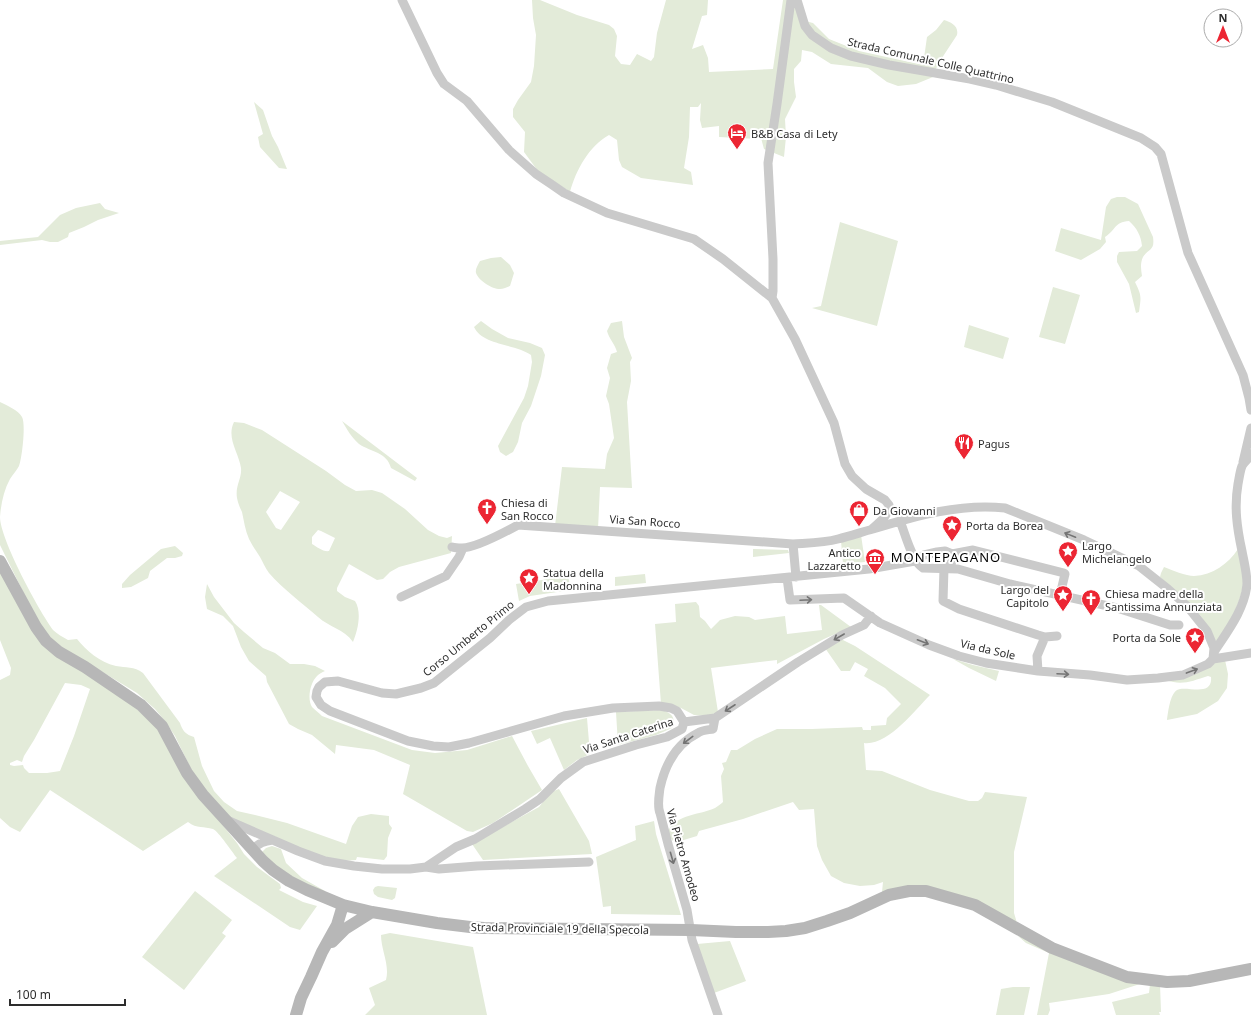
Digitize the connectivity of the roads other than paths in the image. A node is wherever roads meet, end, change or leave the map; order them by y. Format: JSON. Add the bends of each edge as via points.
{"nodes":[{"id":1,"x":402,"y":0,"type":"edge"},
{"id":2,"x":791,"y":0,"type":"edge"},
{"id":3,"x":796,"y":0,"type":"edge"},
{"id":4,"x":772,"y":298,"type":"junction"},
{"id":5,"x":1251,"y":410,"type":"edge"},
{"id":6,"x":1251,"y":428,"type":"edge"},
{"id":7,"x":1251,"y":454,"type":"edge"},
{"id":8,"x":1242,"y":466,"type":"junction"},
{"id":9,"x":900,"y":521,"type":"junction"},
{"id":10,"x":872,"y":529,"type":"junction"},
{"id":11,"x":793,"y":544,"type":"junction"},
{"id":12,"x":452,"y":547,"type":"dead end"},
{"id":13,"x":463,"y":548,"type":"junction"},
{"id":14,"x":952,"y":554,"type":"junction"},
{"id":15,"x":0,"y":561,"type":"edge"},
{"id":16,"x":915,"y":561,"type":"junction"},
{"id":17,"x":944,"y":569,"type":"junction"},
{"id":18,"x":796,"y":577,"type":"junction"},
{"id":19,"x":787,"y":578,"type":"junction"},
{"id":20,"x":1060,"y":595,"type":"junction"},
{"id":21,"x":401,"y":597,"type":"dead end"},
{"id":22,"x":871,"y":616,"type":"junction"},
{"id":23,"x":1179,"y":625,"type":"dead end"},
{"id":24,"x":1057,"y":636,"type":"dead end"},
{"id":25,"x":1045,"y":637,"type":"junction"},
{"id":26,"x":1251,"y":653,"type":"edge"},
{"id":27,"x":1213,"y":656,"type":"junction"},
{"id":28,"x":1038,"y":671,"type":"junction"},
{"id":29,"x":715,"y":718,"type":"junction"},
{"id":30,"x":684,"y":722,"type":"junction"},
{"id":31,"x":226,"y":820,"type":"junction"},
{"id":32,"x":273,"y":840,"type":"junction"},
{"id":33,"x":249,"y":847,"type":"junction"},
{"id":34,"x":589,"y":862,"type":"dead end"},
{"id":35,"x":426,"y":867,"type":"junction"},
{"id":36,"x":343,"y":905,"type":"junction"},
{"id":37,"x":372,"y":912,"type":"junction"},
{"id":38,"x":691,"y":930,"type":"junction"},
{"id":39,"x":322,"y":952,"type":"junction"},
{"id":40,"x":1251,"y":969,"type":"edge"},
{"id":41,"x":296,"y":1015,"type":"edge"},
{"id":42,"x":718,"y":1015,"type":"edge"}],
"edges":[{"from":1,"to":4,"type":"street","via":[[444,84],[468,101],[509,150],[536,174],[564,193],[601,210],[694,239]]},
{"from":2,"to":4,"type":"street","via":[[768,163],[773,259]]},
{"from":3,"to":5,"type":"street","name":"Strada Comunale Colle Quattrino","via":[[805,26],[812,35],[831,48],[851,56],[996,85],[1052,102],[1141,138],[1155,147],[1161,154],[1188,253],[1243,375]]},
{"from":4,"to":10,"type":"street","via":[[834,423],[845,464],[852,476],[889,505],[886,514]]},
{"from":6,"to":8,"type":"street"},
{"from":7,"to":8,"type":"street"},
{"from":8,"to":27,"type":"street","via":[[1236,508],[1246,585],[1237,614]]},
{"from":9,"to":10,"type":"street","name":"Via San Rocco"},
{"from":9,"to":16,"type":"street"},
{"from":27,"to":9,"type":"street","name":"Via San Rocco","one_way":true,"via":[[1214,648],[1207,631],[1187,606],[1139,566],[1084,540],[1005,508],[935,512]]},
{"from":10,"to":11,"type":"street","name":"Via San Rocco","via":[[840,539]]},
{"from":11,"to":13,"type":"street","name":"Via San Rocco","via":[[518,525]]},
{"from":11,"to":18,"type":"street"},
{"from":12,"to":13,"type":"street","name":"Via San Rocco"},
{"from":13,"to":21,"type":"street","via":[[446,576]]},
{"from":14,"to":16,"type":"street","name":"Corso Umberto Primo","via":[[945,551],[937,552],[924,555]]},
{"from":14,"to":17,"type":"street","via":[[951,565]]},
{"from":14,"to":20,"type":"street","name":"Corso Umberto Primo","via":[[973,550],[1064,573]]},
{"from":15,"to":31,"type":"main road","name":"Strada Provinciale 19 della Specola","via":[[46,641],[141,705],[157,720],[187,773]]},
{"from":16,"to":17,"type":"street","via":[[923,568]]},
{"from":16,"to":18,"type":"street","name":"Corso Umberto Primo"},
{"from":17,"to":20,"type":"street","via":[[958,569]]},
{"from":17,"to":25,"type":"street","via":[[943,601],[959,609]]},
{"from":18,"to":19,"type":"street","name":"Corso Umberto Primo"},
{"from":19,"to":22,"type":"street","name":"Via da Sole","one_way":true,"via":[[790,600],[844,598]]},
{"from":19,"to":30,"type":"street","name":"Corso Umberto Primo","via":[[548,601],[526,607],[434,683],[396,694],[333,681],[325,682],[319,687],[316,697],[321,706],[330,711],[408,741],[433,746],[449,747],[469,743],[564,716],[612,708],[671,708],[677,711]]},
{"from":20,"to":23,"type":"street","via":[[1116,608],[1170,625]]},
{"from":22,"to":28,"type":"street","name":"Via da Sole","one_way":true,"via":[[902,634],[959,656]]},
{"from":22,"to":29,"type":"street","name":"Via Santa Caterina","one_way":true,"via":[[864,625],[806,657]]},
{"from":24,"to":25,"type":"street"},
{"from":25,"to":28,"type":"street","via":[[1037,656]]},
{"from":26,"to":27,"type":"street"},
{"from":28,"to":27,"type":"street","name":"Via da Sole","one_way":true,"via":[[1127,680],[1158,678],[1183,675],[1208,664]]},
{"from":29,"to":30,"type":"street","name":"Via Santa Caterina"},
{"from":29,"to":38,"type":"street","name":"Via Pietro Amodeo","one_way":true,"via":[[713,729],[699,732],[682,745],[672,757],[663,776],[658,809]]},
{"from":30,"to":35,"type":"street","name":"Via Santa Caterina","via":[[682,729],[667,737],[636,744],[583,762],[561,778],[540,799]]},
{"from":31,"to":32,"type":"street","name":"Via Santa Caterina"},
{"from":31,"to":33,"type":"main road","name":"Strada Provinciale 19 della Specola"},
{"from":32,"to":33,"type":"street","name":"Via Santa Caterina","via":[[255,836],[248,839]]},
{"from":32,"to":35,"type":"street","name":"Via Santa Caterina","via":[[325,861],[396,869]]},
{"from":33,"to":36,"type":"main road","name":"Strada Provinciale 19 della Specola","via":[[289,881]]},
{"from":34,"to":35,"type":"street","via":[[439,869]]},
{"from":36,"to":37,"type":"main road","name":"Strada Provinciale 19 della Specola"},
{"from":36,"to":39,"type":"main road","via":[[337,925]]},
{"from":37,"to":38,"type":"main road","name":"Strada Provinciale 19 della Specola","via":[[484,928]]},
{"from":37,"to":39,"type":"main road","via":[[345,929]]},
{"from":38,"to":40,"type":"main road","name":"Strada Provinciale 19 della Specola","via":[[768,932],[805,928],[850,913],[889,895],[926,891],[975,905],[1052,948],[1127,977],[1167,982],[1189,981]]},
{"from":38,"to":42,"type":"street","via":[[692,940]]},
{"from":39,"to":41,"type":"main road"}]}
